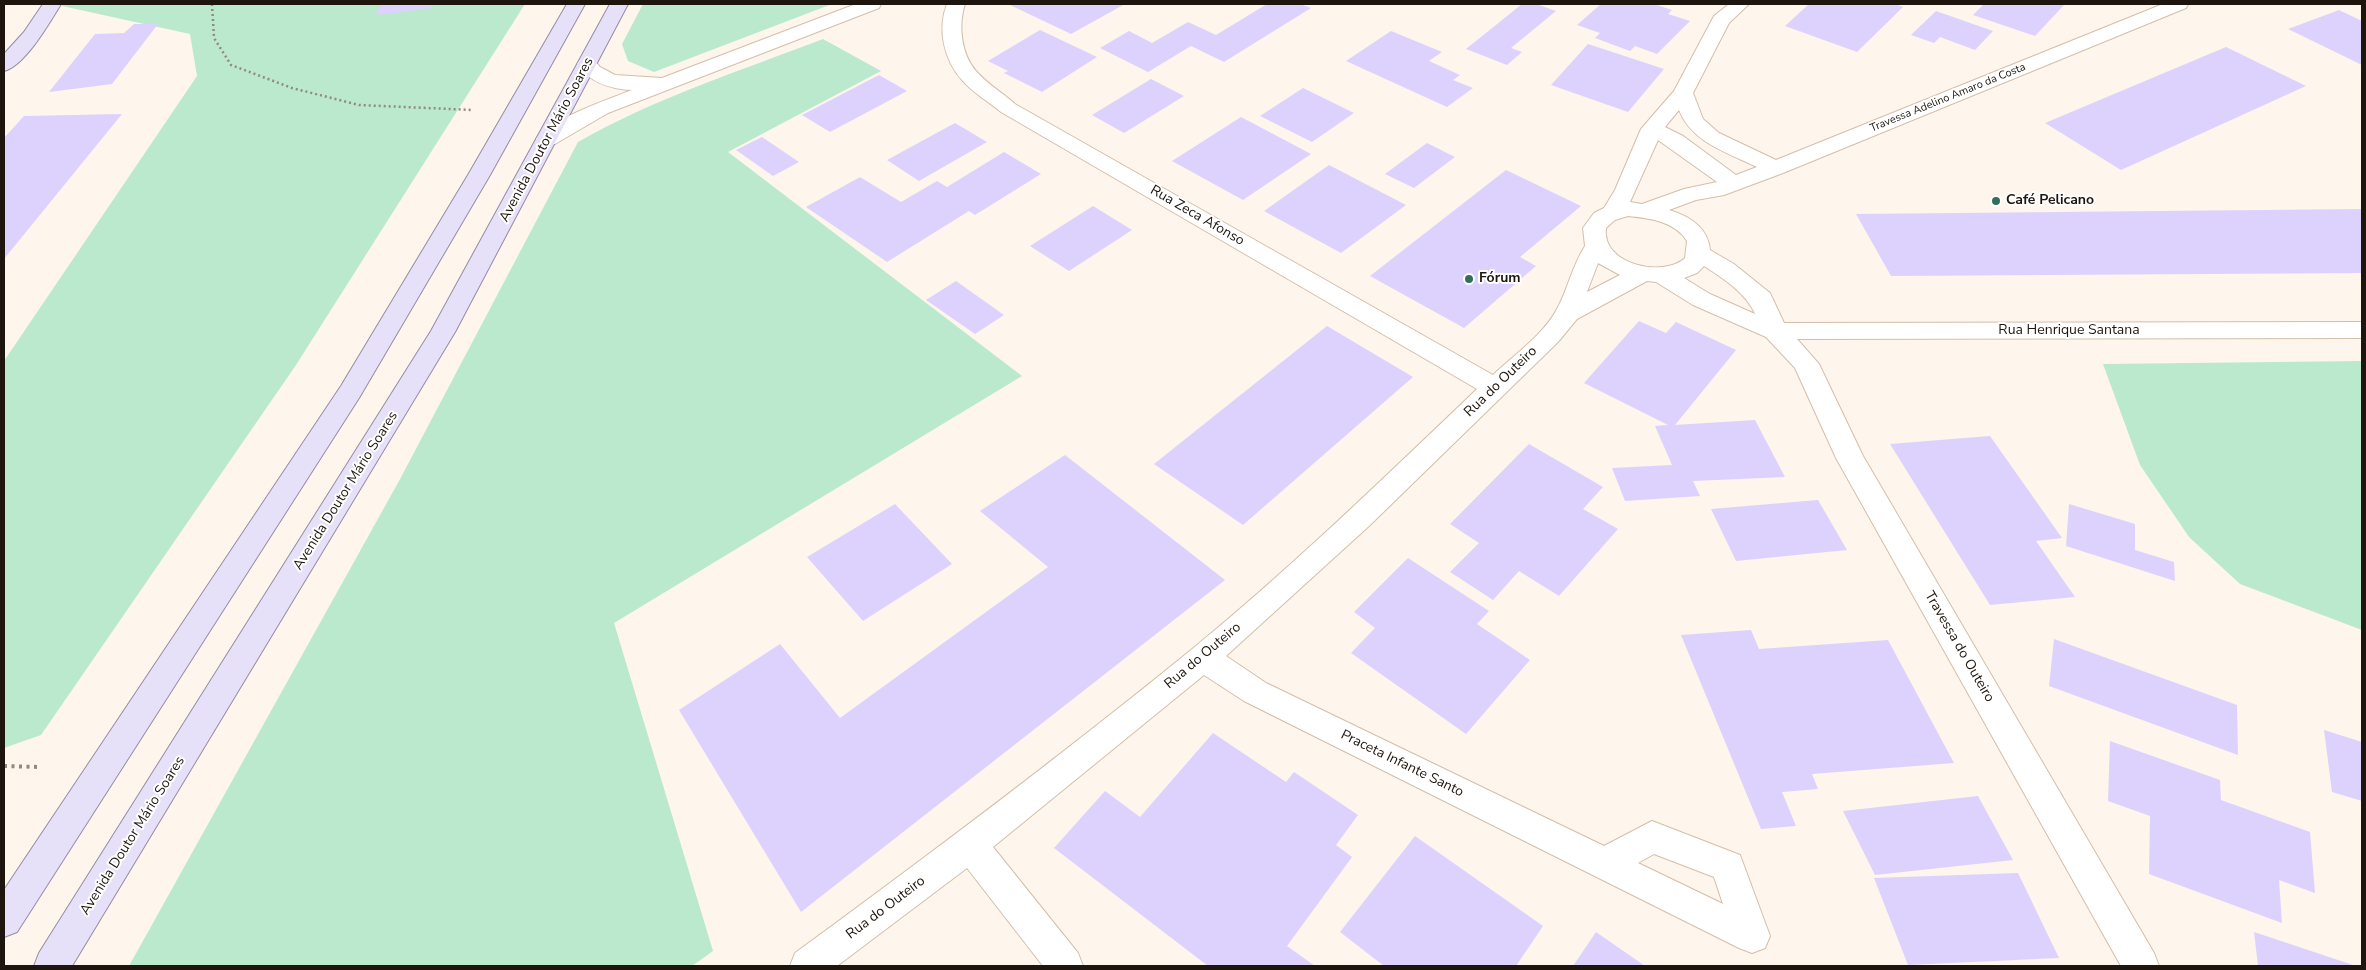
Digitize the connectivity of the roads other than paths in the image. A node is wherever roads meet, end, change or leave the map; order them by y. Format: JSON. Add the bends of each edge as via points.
{"nodes":[{"id":1,"x":52,"y":4,"type":"edge"},
{"id":2,"x":576,"y":4,"type":"edge"},
{"id":3,"x":619,"y":4,"type":"edge"},
{"id":4,"x":872,"y":4,"type":"edge"},
{"id":5,"x":956,"y":4,"type":"edge"},
{"id":6,"x":1740,"y":4,"type":"edge"},
{"id":7,"x":2179,"y":4,"type":"edge"},
{"id":8,"x":587,"y":64,"type":"junction"},
{"id":9,"x":4,"y":65,"type":"edge"},
{"id":10,"x":668,"y":82,"type":"junction"},
{"id":11,"x":1684,"y":93,"type":"junction"},
{"id":12,"x":1652,"y":129,"type":"junction"},
{"id":13,"x":548,"y":139,"type":"junction"},
{"id":14,"x":1775,"y":168,"type":"junction"},
{"id":15,"x":1724,"y":187,"type":"junction"},
{"id":16,"x":1646,"y":210,"type":"junction"},
{"id":17,"x":1613,"y":212,"type":"junction"},
{"id":18,"x":1695,"y":242,"type":"junction"},
{"id":19,"x":1596,"y":247,"type":"junction"},
{"id":20,"x":1652,"y":274,"type":"junction"},
{"id":21,"x":1568,"y":312,"type":"junction"},
{"id":22,"x":2362,"y":330,"type":"edge"},
{"id":23,"x":1775,"y":331,"type":"junction"},
{"id":24,"x":1495,"y":388,"type":"junction"},
{"id":25,"x":1203,"y":658,"type":"junction"},
{"id":26,"x":970,"y":846,"type":"junction"},
{"id":27,"x":1605,"y":863,"type":"dead end"},
{"id":28,"x":4,"y":920,"type":"edge"},
{"id":29,"x":52,"y":966,"type":"edge"},
{"id":30,"x":808,"y":966,"type":"edge"},
{"id":31,"x":1065,"y":966,"type":"edge"},
{"id":32,"x":2141,"y":966,"type":"edge"}],
"edges":[{"from":1,"to":9,"type":"main road","via":[[31,36]]},
{"from":2,"to":28,"type":"main road","via":[[350,392]]},
{"from":3,"to":8,"type":"main road","name":"Avenida Doutor Mário Soares"},
{"from":4,"to":10,"type":"street"},
{"from":5,"to":24,"type":"street","name":"Rua Zeca Afonso","via":[[951,40],[968,74],[1008,108]]},
{"from":6,"to":11,"type":"street","via":[[1721,20]]},
{"from":7,"to":14,"type":"street","name":"Travessa Adelino Amaro da Costa"},
{"from":8,"to":10,"type":"street","via":[[592,74],[607,79],[638,84]]},
{"from":8,"to":13,"type":"main road","name":"Avenida Doutor Mário Soares"},
{"from":10,"to":13,"type":"street","via":[[601,109]]},
{"from":11,"to":12,"type":"street"},
{"from":11,"to":14,"type":"street","via":[[1694,122],[1712,137]]},
{"from":12,"to":15,"type":"street","via":[[1675,141]]},
{"from":12,"to":17,"type":"street"},
{"from":13,"to":29,"type":"main road","name":"Avenida Doutor Mário Soares","via":[[443,332]]},
{"from":14,"to":15,"type":"street","name":"Travessa Adelino Amaro da Costa"},
{"from":15,"to":16,"type":"street","name":"Travessa Adelino Amaro da Costa"},
{"from":15,"to":18,"type":"street","via":[[1703,206]]},
{"from":16,"to":17,"type":"street","name":"Travessa Adelino Amaro da Costa"},
{"from":16,"to":18,"type":"street","name":"Travessa Adelino Amaro da Costa","via":[[1679,221]]},
{"from":17,"to":19,"type":"street","via":[[1594,226]]},
{"from":18,"to":20,"type":"street","via":[[1694,262],[1684,270]]},
{"from":18,"to":23,"type":"street","name":"Travessa do Outeiro","via":[[1760,299]]},
{"from":19,"to":20,"type":"street","via":[[1618,266]]},
{"from":19,"to":21,"type":"street","name":"Rua do Outeiro","via":[[1586,263]]},
{"from":20,"to":21,"type":"street","name":"Rua do Outeiro"},
{"from":20,"to":23,"type":"street","name":"Travessa do Outeiro","via":[[1721,310]]},
{"from":21,"to":24,"type":"street","name":"Rua do Outeiro","via":[[1549,336]]},
{"from":22,"to":23,"type":"street","name":"Rua Henrique Santana"},
{"from":23,"to":32,"type":"street","name":"Travessa do Outeiro","via":[[1806,364],[1850,458]]},
{"from":24,"to":25,"type":"street","name":"Rua do Outeiro","via":[[1359,518]]},
{"from":25,"to":26,"type":"street","name":"Rua do Outeiro"},
{"from":25,"to":27,"type":"street","name":"Praceta Infante Santo","via":[[1255,692]]},
{"from":26,"to":30,"type":"street","name":"Rua do Outeiro"},
{"from":26,"to":31,"type":"street"}]}
